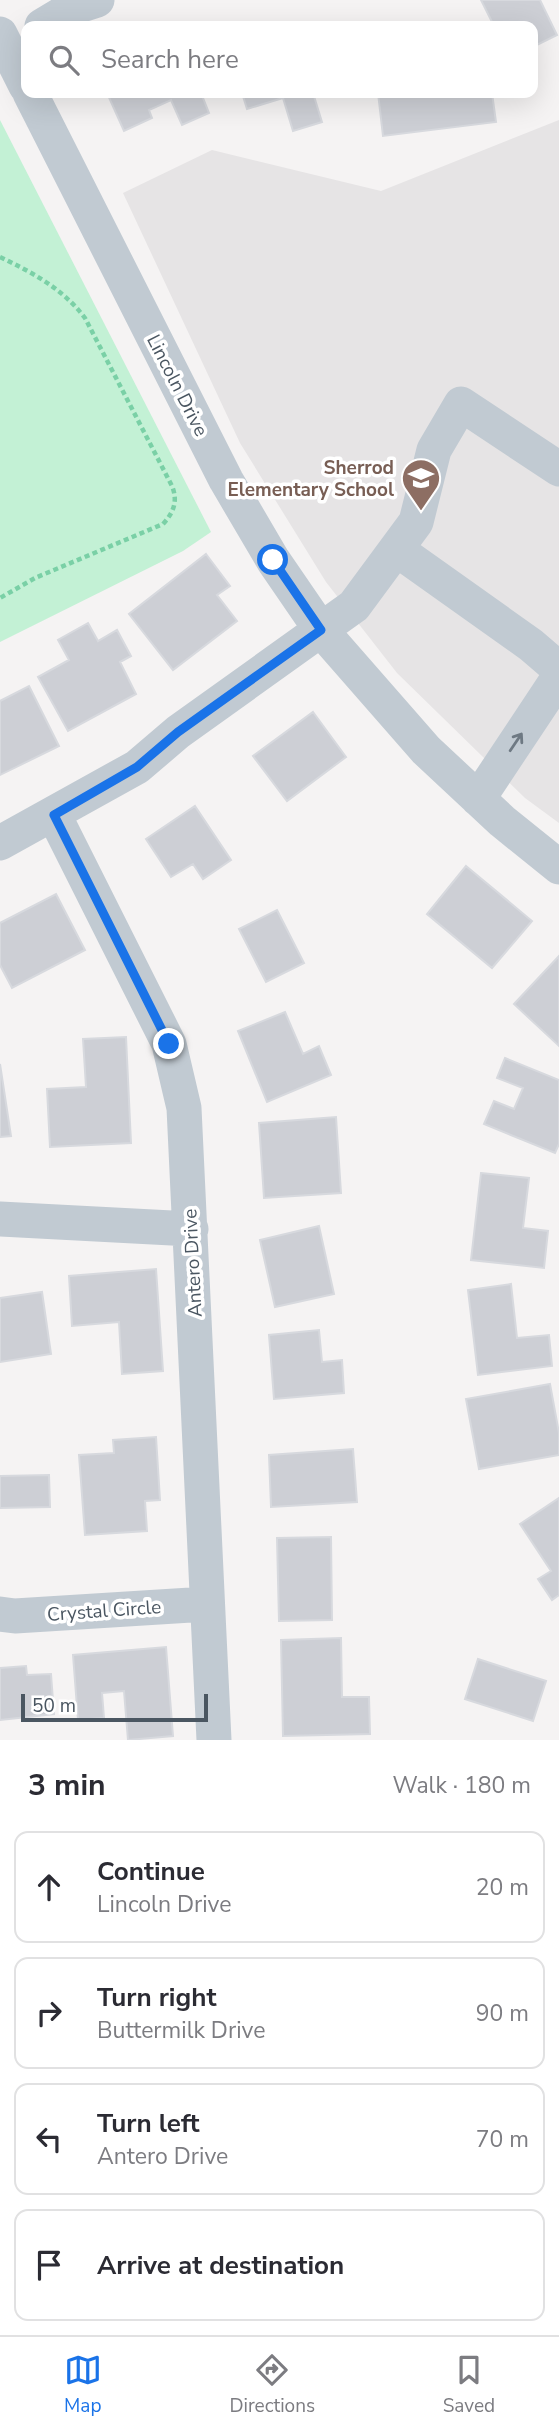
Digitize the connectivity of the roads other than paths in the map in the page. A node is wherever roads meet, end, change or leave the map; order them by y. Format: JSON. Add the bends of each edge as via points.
{"nodes":[{"id":1,"x":97,"y":0,"type":"edge"},
{"id":2,"x":50,"y":21,"type":"edge"},
{"id":3,"x":11,"y":39,"type":"edge"},
{"id":4,"x":21,"y":70,"type":"edge"},
{"id":5,"x":33,"y":98,"type":"edge"},
{"id":6,"x":559,"y":469,"type":"edge"},
{"id":7,"x":396,"y":549,"type":"junction"},
{"id":8,"x":321,"y":630,"type":"junction"},
{"id":9,"x":559,"y":669,"type":"edge"},
{"id":10,"x":559,"y":677,"type":"edge"},
{"id":11,"x":478,"y":799,"type":"junction"},
{"id":12,"x":54,"y":815,"type":"junction"},
{"id":13,"x":0,"y":844,"type":"edge"},
{"id":14,"x":553,"y":850,"type":"edge"},
{"id":15,"x":0,"y":1219,"type":"edge"},
{"id":16,"x":191,"y":1229,"type":"junction"},
{"id":17,"x":208,"y":1604,"type":"junction"},
{"id":18,"x":0,"y":1614,"type":"edge"},
{"id":19,"x":214,"y":1740,"type":"edge"}],
"edges":[{"from":1,"to":2,"type":"street"},
{"from":3,"to":4,"type":"street"},
{"from":5,"to":8,"type":"street","name":"Lincoln Drive","via":[[226,480]]},
{"from":6,"to":7,"type":"street","via":[[461,404],[434,450],[416,522]]},
{"from":7,"to":8,"type":"street","via":[[354,606]]},
{"from":7,"to":9,"type":"street"},
{"from":8,"to":11,"type":"street","name":"Lincoln Drive","via":[[426,750]]},
{"from":8,"to":12,"type":"street","via":[[178,732],[137,767]]},
{"from":11,"to":10,"type":"street","one_way":true},
{"from":11,"to":14,"type":"street","name":"Lincoln Drive"},
{"from":12,"to":13,"type":"street"},
{"from":12,"to":16,"type":"street","name":"Antero Drive","via":[[169,1044],[184,1108]]},
{"from":15,"to":16,"type":"street"},
{"from":16,"to":17,"type":"street","name":"Antero Drive"},
{"from":17,"to":18,"type":"street","name":"Crystal Circle"},
{"from":17,"to":19,"type":"street","name":"Antero Drive"}]}
